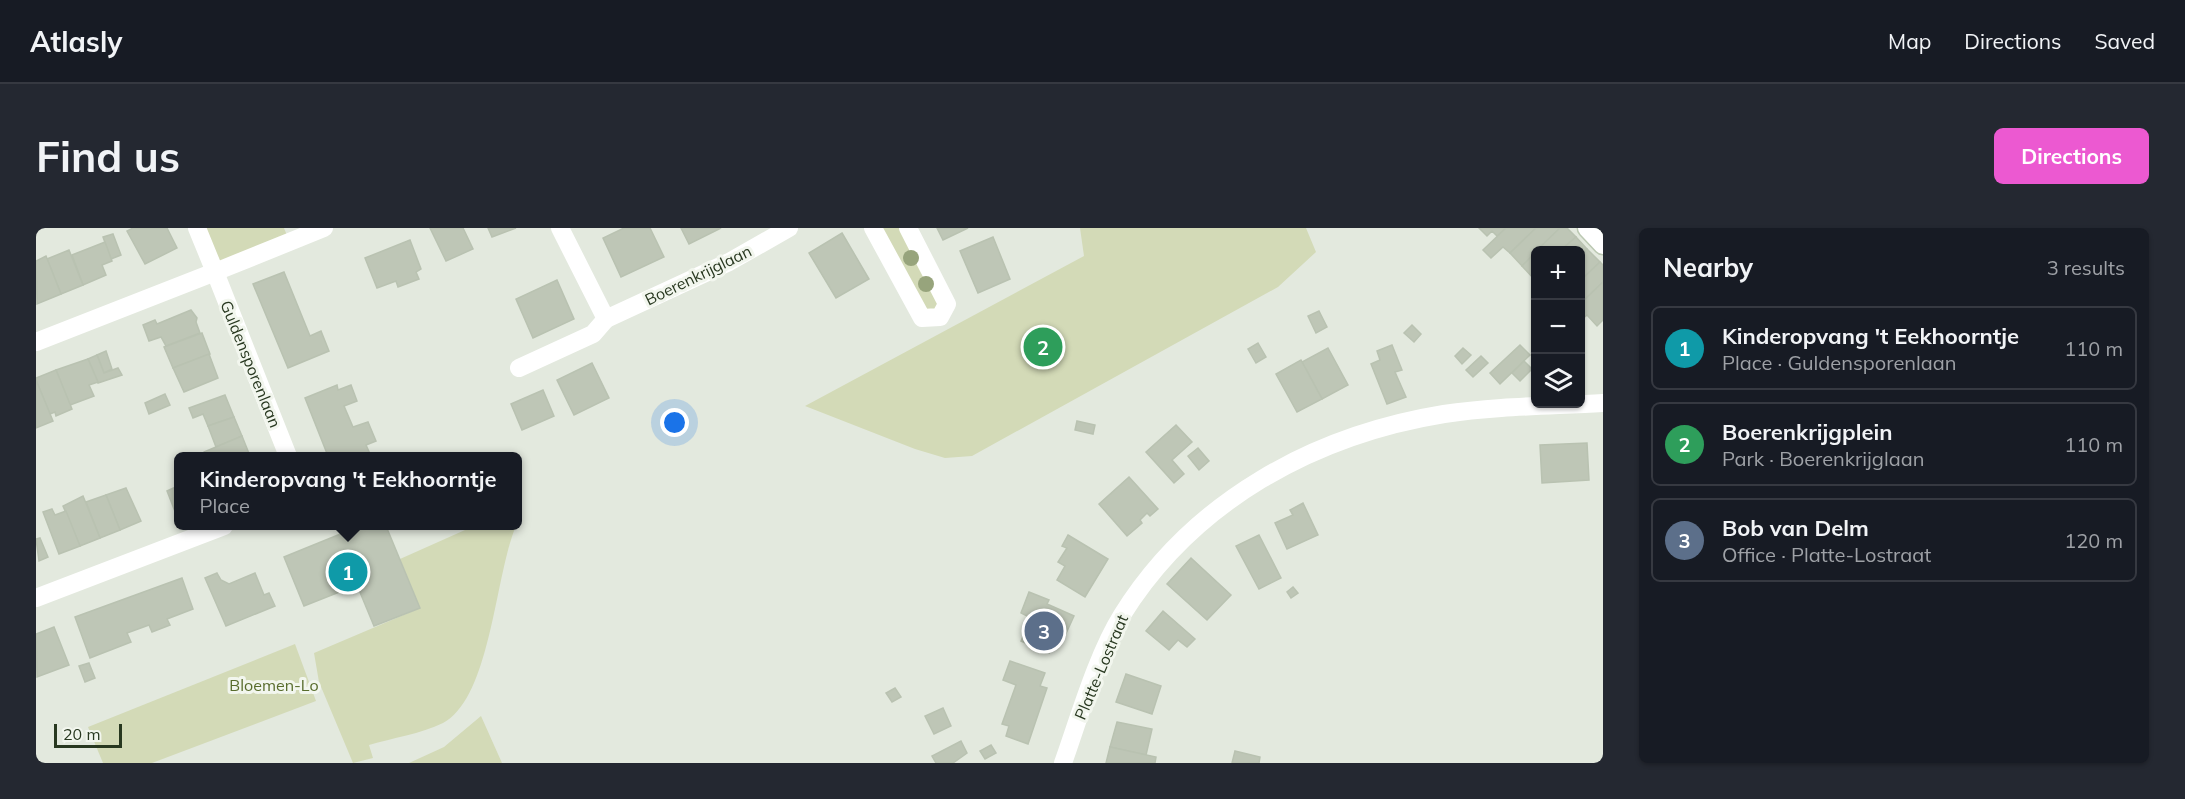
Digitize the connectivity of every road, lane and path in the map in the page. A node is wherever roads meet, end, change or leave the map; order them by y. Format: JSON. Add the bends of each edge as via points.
{"nodes":[{"id":1,"x":197,"y":228,"type":"edge"},
{"id":2,"x":324,"y":228,"type":"edge"},
{"id":3,"x":560,"y":228,"type":"edge"},
{"id":4,"x":789,"y":228,"type":"edge"},
{"id":5,"x":873,"y":228,"type":"edge"},
{"id":6,"x":908,"y":228,"type":"edge"},
{"id":7,"x":1587,"y":228,"type":"edge"},
{"id":8,"x":287,"y":235,"type":"edge"},
{"id":9,"x":1603,"y":244,"type":"edge"},
{"id":10,"x":215,"y":272,"type":"junction"},
{"id":11,"x":606,"y":320,"type":"junction"},
{"id":12,"x":36,"y":342,"type":"edge"},
{"id":13,"x":519,"y":368,"type":"dead end"},
{"id":14,"x":1603,"y":403,"type":"edge"},
{"id":15,"x":286,"y":452,"type":"edge"},
{"id":16,"x":211,"y":530,"type":"edge"},
{"id":17,"x":36,"y":598,"type":"edge"},
{"id":18,"x":1063,"y":763,"type":"edge"}],
"edges":[{"from":1,"to":10,"type":"street","name":"Guldensporenlaan"},
{"from":2,"to":8,"type":"street"},
{"from":3,"to":11,"type":"street"},
{"from":4,"to":11,"type":"street","name":"Boerenkrijglaan","via":[[729,262]]},
{"from":5,"to":6,"type":"street","via":[[922,318],[940,317],[947,303]]},
{"from":7,"to":9,"type":"street"},
{"from":8,"to":10,"type":"street"},
{"from":10,"to":12,"type":"street"},
{"from":10,"to":15,"type":"street","name":"Guldensporenlaan"},
{"from":11,"to":13,"type":"street","name":"Boerenkrijglaan","via":[[593,334]]},
{"from":14,"to":18,"type":"street","name":"Platte-Lostraat","via":[[1446,414],[1399,423],[1350,436],[1305,455],[1242,491],[1171,551],[1121,617]]},
{"from":16,"to":17,"type":"street"}]}
